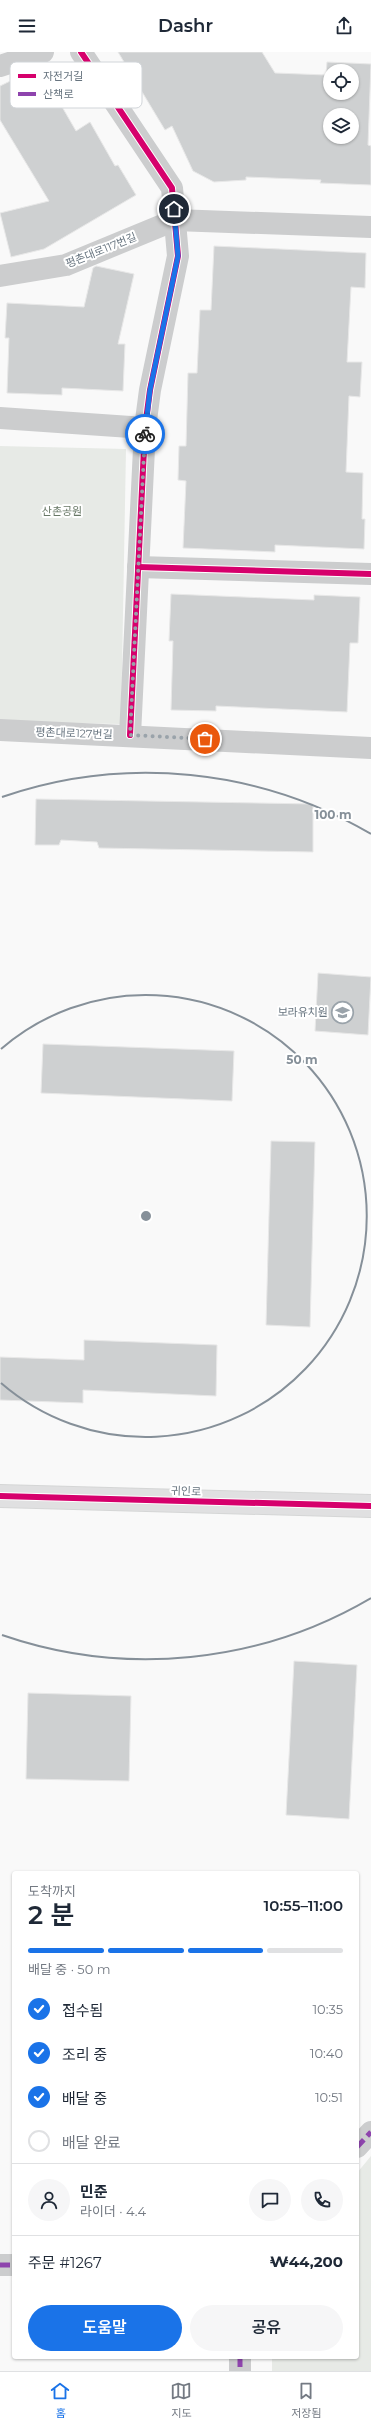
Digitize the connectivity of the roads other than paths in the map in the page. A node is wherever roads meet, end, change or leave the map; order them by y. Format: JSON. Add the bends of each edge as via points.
{"nodes":[{"id":1,"x":43,"y":52,"type":"edge"},
{"id":2,"x":81,"y":52,"type":"edge"},
{"id":3,"x":12,"y":62,"type":"edge"},
{"id":4,"x":88,"y":62,"type":"edge"},
{"id":5,"x":10,"y":63,"type":"edge"},
{"id":6,"x":0,"y":66,"type":"edge"},
{"id":7,"x":118,"y":108,"type":"edge"},
{"id":8,"x":176,"y":220,"type":"junction"},
{"id":9,"x":371,"y":227,"type":"edge"},
{"id":10,"x":0,"y":276,"type":"edge"},
{"id":11,"x":0,"y":418,"type":"edge"},
{"id":12,"x":145,"y":428,"type":"junction"},
{"id":13,"x":138,"y":567,"type":"junction"},
{"id":14,"x":371,"y":574,"type":"edge"},
{"id":15,"x":0,"y":730,"type":"edge"},
{"id":16,"x":130,"y":735,"type":"junction"},
{"id":17,"x":371,"y":748,"type":"edge"},
{"id":18,"x":0,"y":1496,"type":"edge"},
{"id":19,"x":371,"y":1506,"type":"edge"},
{"id":20,"x":371,"y":2132,"type":"edge"},
{"id":21,"x":359,"y":2145,"type":"edge"},
{"id":22,"x":0,"y":2265,"type":"edge"},
{"id":23,"x":12,"y":2265,"type":"edge"},
{"id":24,"x":240,"y":2359,"type":"edge"},
{"id":25,"x":240,"y":2371,"type":"edge"}],
"edges":[{"from":1,"to":3,"type":"street"},
{"from":2,"to":4,"type":"street"},
{"from":5,"to":6,"type":"street"},
{"from":7,"to":8,"type":"street","via":[[172,188]]},
{"from":8,"to":9,"type":"street"},
{"from":8,"to":10,"type":"street","name":"평촌대로117번길","via":[[66,265]]},
{"from":8,"to":12,"type":"street","via":[[178,256],[150,390]]},
{"from":11,"to":12,"type":"street"},
{"from":12,"to":13,"type":"street"},
{"from":13,"to":14,"type":"street"},
{"from":13,"to":16,"type":"street"},
{"from":15,"to":16,"type":"street","name":"평촌대로127번길"},
{"from":16,"to":17,"type":"street","name":"평촌대로127번길"},
{"from":18,"to":19,"type":"street","name":"귀인로"},
{"from":20,"to":21,"type":"street"},
{"from":22,"to":23,"type":"street"},
{"from":24,"to":25,"type":"street"}]}
